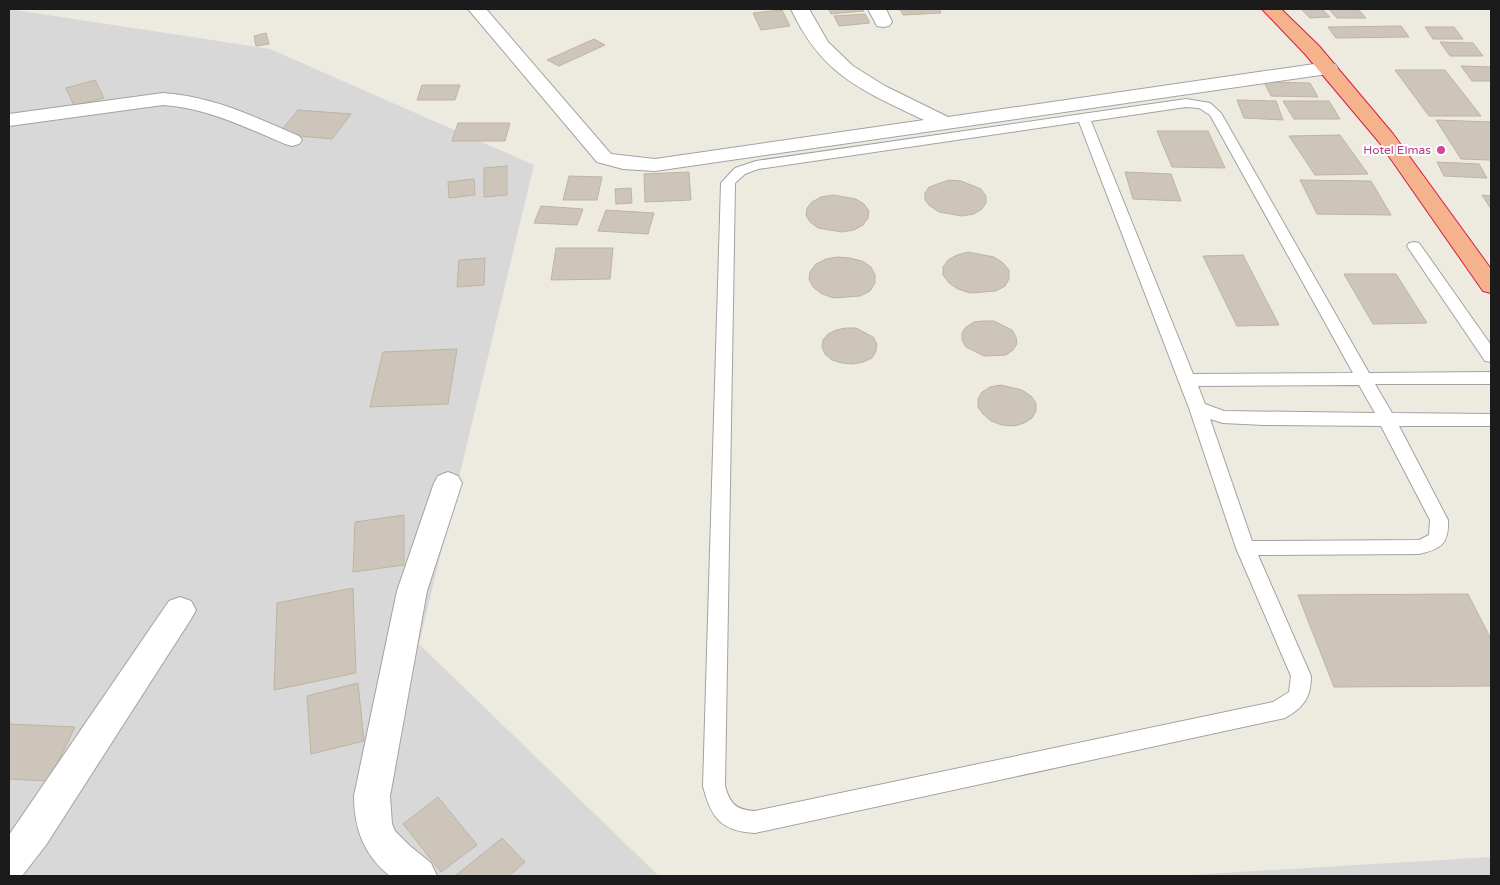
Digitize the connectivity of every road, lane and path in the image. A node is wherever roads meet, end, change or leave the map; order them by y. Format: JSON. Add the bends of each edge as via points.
{"nodes":[{"id":1,"x":477,"y":9,"type":"edge"},
{"id":2,"x":800,"y":9,"type":"edge"},
{"id":3,"x":1271,"y":9,"type":"edge"},
{"id":4,"x":1328,"y":68,"type":"junction"},
{"id":5,"x":1084,"y":118,"type":"junction"},
{"id":6,"x":9,"y":120,"type":"edge"},
{"id":7,"x":945,"y":123,"type":"junction"},
{"id":8,"x":292,"y":140,"type":"dead end"},
{"id":9,"x":1414,"y":246,"type":"dead end"},
{"id":10,"x":1489,"y":279,"type":"edge"},
{"id":11,"x":1491,"y":357,"type":"edge"},
{"id":12,"x":1491,"y":378,"type":"edge"},
{"id":13,"x":1364,"y":379,"type":"junction"},
{"id":14,"x":1186,"y":380,"type":"junction"},
{"id":15,"x":1198,"y":408,"type":"junction"},
{"id":16,"x":1388,"y":420,"type":"junction"},
{"id":17,"x":1491,"y":420,"type":"edge"},
{"id":18,"x":448,"y":483,"type":"dead end"},
{"id":19,"x":1245,"y":548,"type":"junction"},
{"id":20,"x":180,"y":610,"type":"dead end"},
{"id":21,"x":9,"y":864,"type":"edge"},
{"id":22,"x":418,"y":876,"type":"edge"}],
"edges":[{"from":1,"to":7,"type":"street","via":[[604,158],[618,162],[655,165]]},
{"from":2,"to":7,"type":"street","via":[[821,45],[835,60],[857,77]]},
{"from":3,"to":4,"type":"highway"},
{"from":4,"to":7,"type":"street"},
{"from":4,"to":10,"type":"highway","via":[[1386,138]]},
{"from":5,"to":13,"type":"lane","via":[[1186,103],[1204,104],[1210,108]]},
{"from":5,"to":14,"type":"lane"},
{"from":5,"to":19,"type":"lane","via":[[756,165],[733,175],[728,183],[714,786],[718,802],[727,815],[739,822],[755,822],[1277,711],[1297,700],[1302,676]]},
{"from":6,"to":8,"type":"street","via":[[183,99],[203,103]]},
{"from":9,"to":11,"type":"lane"},
{"from":12,"to":13,"type":"lane"},
{"from":13,"to":14,"type":"lane"},
{"from":13,"to":16,"type":"lane"},
{"from":14,"to":15,"type":"lane"},
{"from":15,"to":16,"type":"lane","via":[[1223,417]]},
{"from":15,"to":19,"type":"lane"},
{"from":16,"to":17,"type":"lane"},
{"from":16,"to":19,"type":"lane","via":[[1440,520],[1440,535],[1433,544],[1419,547]]},
{"from":18,"to":22,"type":"street","via":[[412,591],[372,796],[372,813],[380,840],[386,850]]},
{"from":20,"to":21,"type":"street","via":[[33,833]]}]}
